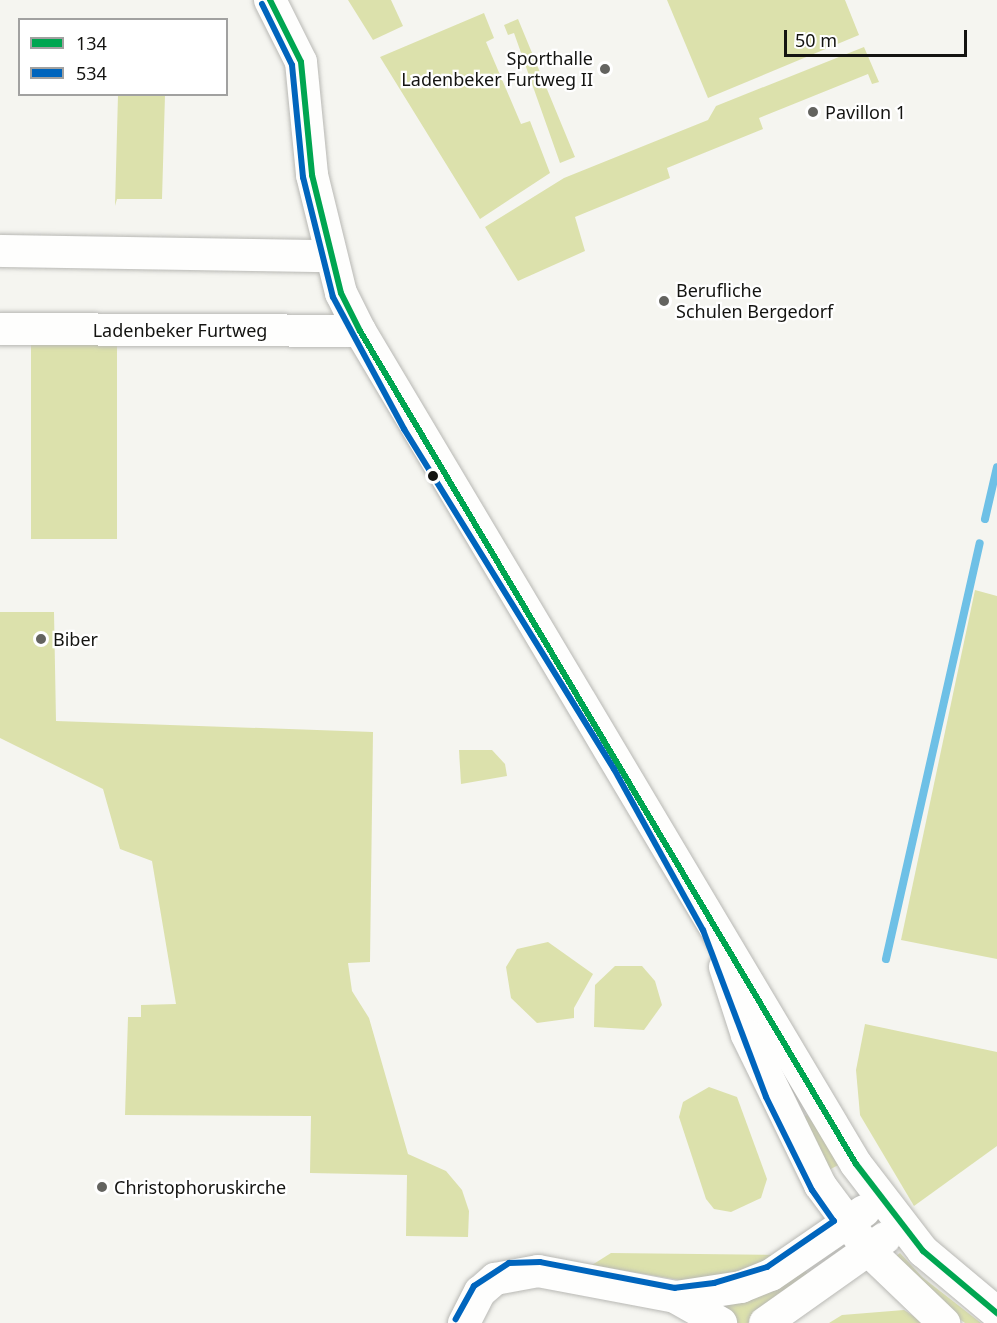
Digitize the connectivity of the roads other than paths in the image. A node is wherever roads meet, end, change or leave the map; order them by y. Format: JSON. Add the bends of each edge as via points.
{"nodes":[{"id":1,"x":270,"y":0,"type":"edge"},
{"id":2,"x":0,"y":251,"type":"edge"},
{"id":3,"x":330,"y":256,"type":"junction"},
{"id":4,"x":0,"y":328,"type":"edge"},
{"id":5,"x":360,"y":331,"type":"junction"},
{"id":6,"x":711,"y":926,"type":"junction"},
{"id":7,"x":880,"y":1200,"type":"junction"},
{"id":8,"x":847,"y":1222,"type":"junction"},
{"id":9,"x":898,"y":1225,"type":"junction"},
{"id":10,"x":870,"y":1252,"type":"junction"},
{"id":11,"x":675,"y":1297,"type":"junction"},
{"id":12,"x":997,"y":1313,"type":"edge"},
{"id":13,"x":464,"y":1323,"type":"edge"},
{"id":14,"x":721,"y":1323,"type":"edge"},
{"id":15,"x":765,"y":1323,"type":"edge"},
{"id":16,"x":944,"y":1323,"type":"edge"}],
"edges":[{"from":1,"to":3,"type":"street","via":[[301,62],[312,175]]},
{"from":2,"to":3,"type":"street"},
{"from":3,"to":5,"type":"street"},
{"from":4,"to":5,"type":"street","name":"Ladenbeker Furtweg"},
{"from":5,"to":6,"type":"street","via":[[622,764]]},
{"from":6,"to":7,"type":"street"},
{"from":6,"to":8,"type":"street","via":[[774,1093],[820,1185]]},
{"from":7,"to":8,"type":"street"},
{"from":7,"to":9,"type":"street"},
{"from":8,"to":10,"type":"street"},
{"from":8,"to":11,"type":"street","via":[[771,1275],[733,1289]]},
{"from":9,"to":10,"type":"street"},
{"from":9,"to":12,"type":"street","via":[[950,1277]]},
{"from":10,"to":15,"type":"street"},
{"from":10,"to":16,"type":"street"},
{"from":11,"to":13,"type":"street","via":[[538,1271],[511,1272],[480,1292]]},
{"from":11,"to":14,"type":"street"}]}
